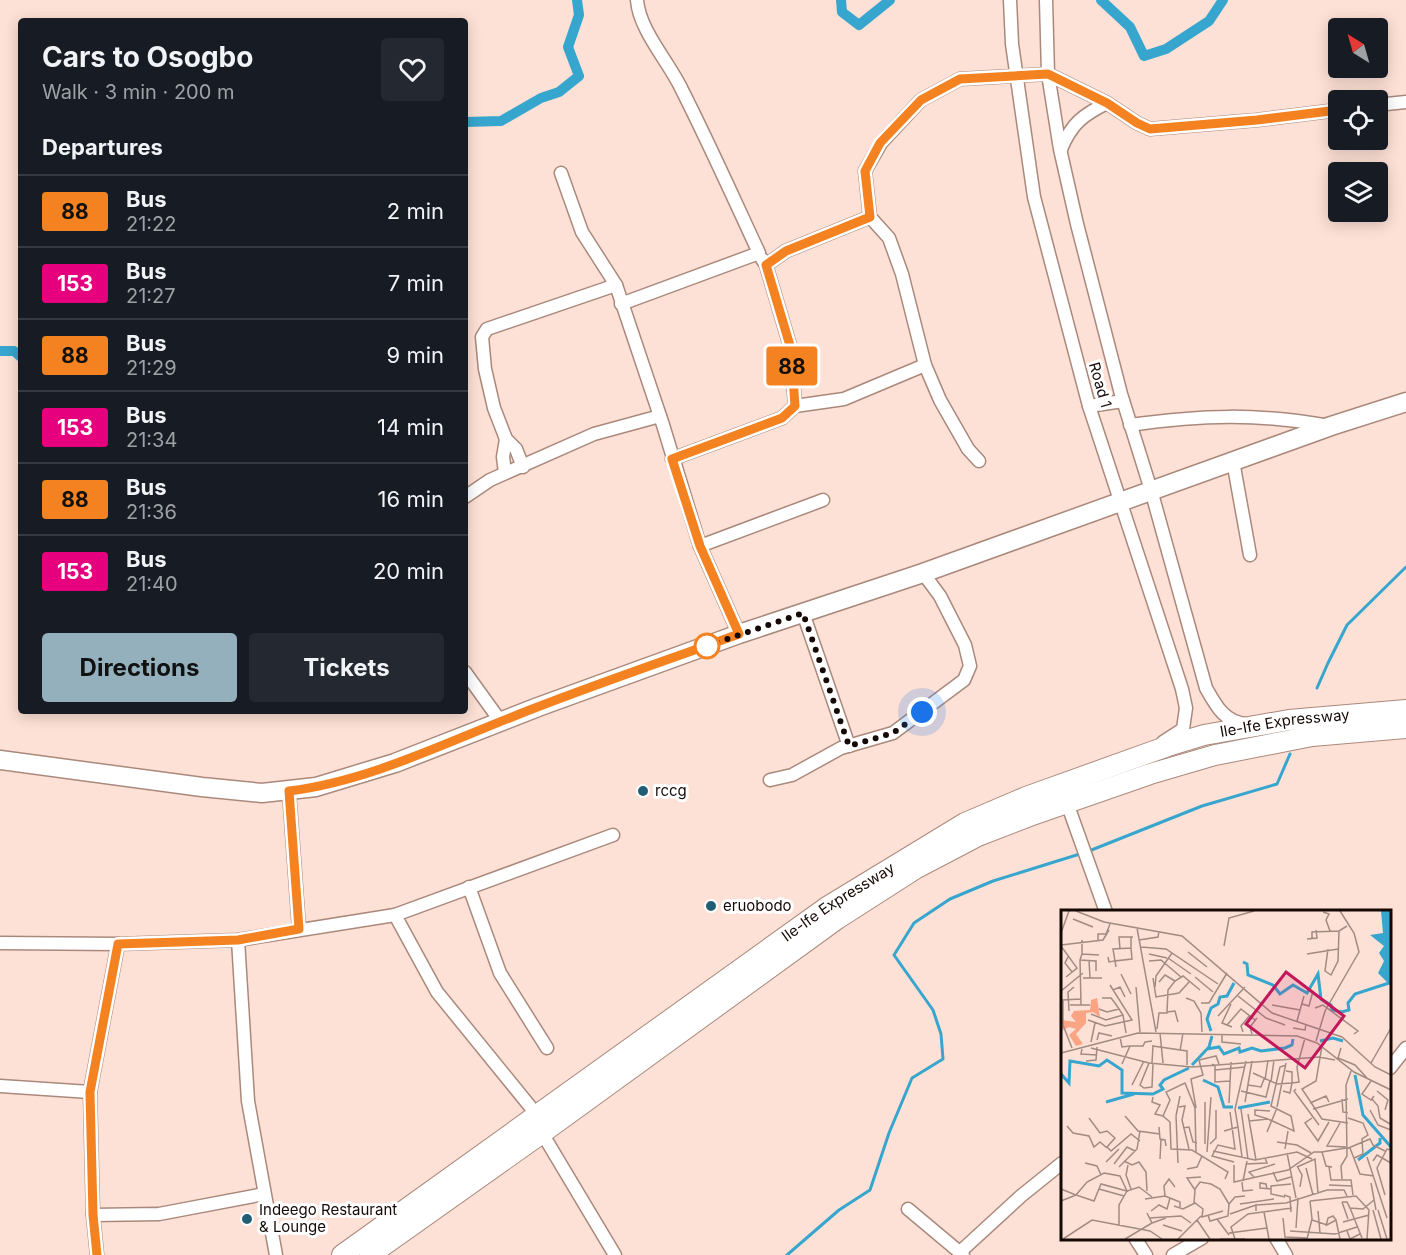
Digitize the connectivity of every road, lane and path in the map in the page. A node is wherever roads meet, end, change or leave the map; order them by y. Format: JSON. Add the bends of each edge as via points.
{"nodes":[{"id":1,"x":638,"y":0,"type":"edge"},
{"id":2,"x":1010,"y":0,"type":"edge"},
{"id":3,"x":1046,"y":0,"type":"edge"},
{"id":4,"x":1048,"y":74,"type":"junction"},
{"id":5,"x":1016,"y":76,"type":"junction"},
{"id":6,"x":1406,"y":102,"type":"edge"},
{"id":7,"x":1107,"y":103,"type":"junction"},
{"id":8,"x":1388,"y":104,"type":"edge"},
{"id":9,"x":1328,"y":111,"type":"edge"},
{"id":10,"x":1060,"y":149,"type":"junction"},
{"id":11,"x":561,"y":173,"type":"dead end"},
{"id":12,"x":870,"y":217,"type":"junction"},
{"id":13,"x":759,"y":253,"type":"junction"},
{"id":14,"x":766,"y":265,"type":"junction"},
{"id":15,"x":616,"y":285,"type":"junction"},
{"id":16,"x":621,"y":304,"type":"junction"},
{"id":17,"x":925,"y":365,"type":"junction"},
{"id":18,"x":1124,"y":401,"type":"junction"},
{"id":19,"x":1406,"y":402,"type":"edge"},
{"id":20,"x":795,"y":406,"type":"junction"},
{"id":21,"x":1089,"y":406,"type":"junction"},
{"id":22,"x":660,"y":416,"type":"junction"},
{"id":23,"x":1130,"y":424,"type":"junction"},
{"id":24,"x":1331,"y":426,"type":"junction"},
{"id":25,"x":506,"y":439,"type":"junction"},
{"id":26,"x":672,"y":459,"type":"junction"},
{"id":27,"x":1233,"y":460,"type":"junction"},
{"id":28,"x":979,"y":461,"type":"dead end"},
{"id":29,"x":523,"y":467,"type":"junction"},
{"id":30,"x":506,"y":474,"type":"junction"},
{"id":31,"x":1151,"y":490,"type":"junction"},
{"id":32,"x":468,"y":495,"type":"edge"},
{"id":33,"x":824,"y":501,"type":"dead end"},
{"id":34,"x":1122,"y":501,"type":"junction"},
{"id":35,"x":700,"y":546,"type":"junction"},
{"id":36,"x":1250,"y":555,"type":"dead end"},
{"id":37,"x":923,"y":573,"type":"junction"},
{"id":38,"x":803,"y":613,"type":"junction"},
{"id":39,"x":739,"y":634,"type":"junction"},
{"id":40,"x":468,"y":676,"type":"edge"},
{"id":41,"x":1406,"y":710,"type":"edge"},
{"id":42,"x":501,"y":722,"type":"junction"},
{"id":43,"x":1263,"y":725,"type":"junction"},
{"id":44,"x":1406,"y":728,"type":"edge"},
{"id":45,"x":849,"y":746,"type":"junction"},
{"id":46,"x":1148,"y":753,"type":"junction"},
{"id":47,"x":0,"y":760,"type":"edge"},
{"id":48,"x":770,"y":780,"type":"dead end"},
{"id":49,"x":289,"y":791,"type":"junction"},
{"id":50,"x":1067,"y":803,"type":"junction"},
{"id":51,"x":613,"y":835,"type":"dead end"},
{"id":52,"x":469,"y":887,"type":"junction"},
{"id":53,"x":1105,"y":910,"type":"edge"},
{"id":54,"x":394,"y":915,"type":"junction"},
{"id":55,"x":299,"y":929,"type":"junction"},
{"id":56,"x":238,"y":940,"type":"junction"},
{"id":57,"x":0,"y":943,"type":"edge"},
{"id":58,"x":118,"y":944,"type":"junction"},
{"id":59,"x":547,"y":1048,"type":"dead end"},
{"id":60,"x":1406,"y":1048,"type":"edge"},
{"id":61,"x":1391,"y":1066,"type":"edge"},
{"id":62,"x":0,"y":1086,"type":"edge"},
{"id":63,"x":90,"y":1092,"type":"junction"},
{"id":64,"x":540,"y":1124,"type":"junction"},
{"id":65,"x":1061,"y":1164,"type":"edge"},
{"id":66,"x":264,"y":1194,"type":"junction"},
{"id":67,"x":908,"y":1209,"type":"dead end"},
{"id":68,"x":93,"y":1215,"type":"junction"},
{"id":69,"x":1137,"y":1240,"type":"edge"},
{"id":70,"x":1200,"y":1240,"type":"edge"},
{"id":71,"x":1277,"y":1240,"type":"edge"},
{"id":72,"x":376,"y":1244,"type":"edge"},
{"id":73,"x":962,"y":1253,"type":"edge"},
{"id":74,"x":97,"y":1255,"type":"edge"},
{"id":75,"x":276,"y":1255,"type":"edge"},
{"id":76,"x":342,"y":1255,"type":"edge"},
{"id":77,"x":615,"y":1255,"type":"edge"},
{"id":78,"x":1146,"y":1255,"type":"edge"},
{"id":79,"x":1173,"y":1255,"type":"edge"},
{"id":80,"x":1286,"y":1255,"type":"edge"}],
"edges":[{"from":1,"to":13,"type":"street","via":[[652,40],[679,83]]},
{"from":2,"to":5,"type":"street","name":"Road 1"},
{"from":3,"to":4,"type":"street","name":"Road 1"},
{"from":4,"to":5,"type":"street"},
{"from":4,"to":7,"type":"street"},
{"from":4,"to":10,"type":"street","name":"Road 1"},
{"from":5,"to":12,"type":"street","via":[[960,79],[921,100],[880,143],[865,171]]},
{"from":5,"to":21,"type":"street","name":"Road 1","via":[[1034,197]]},
{"from":6,"to":8,"type":"street"},
{"from":7,"to":9,"type":"street","via":[[1150,129]]},
{"from":7,"to":10,"type":"street","via":[[1075,123]]},
{"from":10,"to":18,"type":"street","name":"Road 1"},
{"from":11,"to":15,"type":"street","via":[[582,232]]},
{"from":12,"to":14,"type":"street","via":[[786,251]]},
{"from":12,"to":17,"type":"street","via":[[889,238]]},
{"from":13,"to":14,"type":"street"},
{"from":13,"to":16,"type":"street"},
{"from":14,"to":20,"type":"street","via":[[791,349]]},
{"from":15,"to":16,"type":"street"},
{"from":15,"to":25,"type":"street","via":[[488,329],[482,337],[494,408]]},
{"from":16,"to":22,"type":"street"},
{"from":17,"to":20,"type":"street","via":[[844,399]]},
{"from":17,"to":28,"type":"street","via":[[940,400]]},
{"from":18,"to":21,"type":"street"},
{"from":18,"to":23,"type":"street","name":"Road 1"},
{"from":19,"to":24,"type":"main road"},
{"from":20,"to":26,"type":"street","via":[[782,418]]},
{"from":21,"to":34,"type":"street","name":"Road 1"},
{"from":22,"to":26,"type":"street"},
{"from":22,"to":29,"type":"street","via":[[594,434]]},
{"from":23,"to":24,"type":"street","via":[[1241,416]]},
{"from":23,"to":31,"type":"street","name":"Road 1"},
{"from":24,"to":27,"type":"main road"},
{"from":25,"to":29,"type":"street","via":[[516,449]]},
{"from":25,"to":30,"type":"street"},
{"from":26,"to":35,"type":"street"},
{"from":27,"to":31,"type":"main road"},
{"from":27,"to":36,"type":"street"},
{"from":29,"to":30,"type":"street"},
{"from":30,"to":32,"type":"street"},
{"from":31,"to":34,"type":"main road"},
{"from":31,"to":43,"type":"street","name":"Road 1","via":[[1206,688],[1224,717],[1240,724]]},
{"from":33,"to":35,"type":"street"},
{"from":34,"to":37,"type":"main road"},
{"from":34,"to":46,"type":"street","name":"Road 1","via":[[1186,708],[1183,729]]},
{"from":35,"to":39,"type":"street"},
{"from":37,"to":38,"type":"main road"},
{"from":37,"to":45,"type":"street","via":[[940,596],[965,645],[970,666],[964,680],[893,733]]},
{"from":38,"to":39,"type":"main road"},
{"from":38,"to":45,"type":"street"},
{"from":39,"to":42,"type":"main road"},
{"from":40,"to":42,"type":"street"},
{"from":41,"to":43,"type":"main road","name":"Ile-Ife Expressway"},
{"from":42,"to":49,"type":"main road","via":[[357,776]]},
{"from":43,"to":46,"type":"main road","name":"Ile-Ife Expressway","via":[[1204,735]]},
{"from":44,"to":50,"type":"main road","name":"Ile-Ife Expressway","via":[[1312,736],[1215,756]]},
{"from":45,"to":48,"type":"street","via":[[792,775]]},
{"from":46,"to":64,"type":"main road","name":"Ile-Ife Expressway","via":[[1026,797],[916,851],[827,907],[685,1007]]},
{"from":47,"to":49,"type":"main road","via":[[202,787],[262,793]]},
{"from":49,"to":55,"type":"street"},
{"from":50,"to":53,"type":"street"},
{"from":50,"to":64,"type":"main road","name":"Ile-Ife Expressway","via":[[978,836],[915,869]]},
{"from":51,"to":52,"type":"street"},
{"from":52,"to":54,"type":"street"},
{"from":52,"to":59,"type":"street","via":[[500,973]]},
{"from":54,"to":55,"type":"street"},
{"from":54,"to":64,"type":"street","via":[[437,993]]},
{"from":55,"to":56,"type":"street"},
{"from":56,"to":58,"type":"street"},
{"from":56,"to":66,"type":"street","via":[[248,1101]]},
{"from":57,"to":58,"type":"street"},
{"from":58,"to":63,"type":"street"},
{"from":60,"to":61,"type":"street"},
{"from":62,"to":63,"type":"street"},
{"from":63,"to":68,"type":"street"},
{"from":64,"to":72,"type":"main road","name":"Ile-Ife Expressway"},
{"from":64,"to":77,"type":"street"},
{"from":65,"to":73,"type":"street"},
{"from":66,"to":68,"type":"street","via":[[159,1214]]},
{"from":66,"to":75,"type":"street"},
{"from":67,"to":73,"type":"street"},
{"from":68,"to":74,"type":"street"},
{"from":69,"to":78,"type":"street"},
{"from":70,"to":79,"type":"street"},
{"from":71,"to":80,"type":"street"},
{"from":72,"to":76,"type":"main road","name":"Ile-Ife Expressway"}]}
